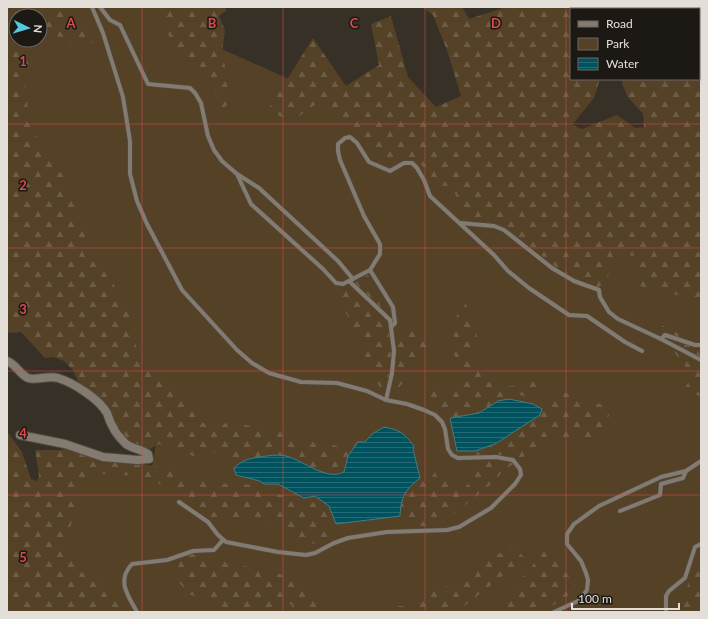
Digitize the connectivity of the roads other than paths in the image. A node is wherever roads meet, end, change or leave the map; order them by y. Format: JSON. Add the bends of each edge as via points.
{"nodes":[{"id":1,"x":92,"y":7,"type":"edge"},
{"id":2,"x":100,"y":7,"type":"edge"},
{"id":3,"x":237,"y":174,"type":"junction"},
{"id":4,"x":460,"y":223,"type":"junction"},
{"id":5,"x":370,"y":270,"type":"junction"},
{"id":6,"x":351,"y":280,"type":"junction"},
{"id":7,"x":391,"y":327,"type":"junction"},
{"id":8,"x":661,"y":339,"type":"junction"},
{"id":9,"x":701,"y":345,"type":"edge"},
{"id":10,"x":642,"y":351,"type":"dead end"},
{"id":11,"x":701,"y":360,"type":"edge"},
{"id":12,"x":7,"y":361,"type":"edge"},
{"id":13,"x":386,"y":400,"type":"junction"},
{"id":14,"x":20,"y":435,"type":"dead end"},
{"id":15,"x":701,"y":461,"type":"edge"},
{"id":16,"x":686,"y":471,"type":"junction"},
{"id":17,"x":179,"y":502,"type":"dead end"},
{"id":18,"x":620,"y":511,"type":"dead end"},
{"id":19,"x":223,"y":540,"type":"junction"},
{"id":20,"x":701,"y":544,"type":"edge"},
{"id":21,"x":138,"y":612,"type":"edge"},
{"id":22,"x":554,"y":612,"type":"edge"},
{"id":23,"x":666,"y":612,"type":"edge"}],
"edges":[{"from":1,"to":13,"type":"lane","via":[[123,97],[130,141],[130,174],[137,201],[182,290],[237,350],[268,374],[301,382],[337,383],[367,391]]},
{"from":2,"to":3,"type":"lane","via":[[110,20],[120,25],[148,84],[190,88],[196,93],[214,150]]},
{"from":3,"to":6,"type":"lane","via":[[265,194],[338,261]]},
{"from":3,"to":6,"type":"lane","via":[[251,204],[336,283],[343,284]]},
{"from":4,"to":5,"type":"lane","via":[[430,196],[424,180],[412,163],[404,163],[390,171],[369,162],[357,143],[350,137],[345,138],[338,144],[340,160],[364,216],[380,244],[380,254]]},
{"from":4,"to":8,"type":"lane","via":[[494,226],[504,230],[552,268],[574,281],[599,290],[609,312],[618,319]]},
{"from":4,"to":10,"type":"lane","via":[[508,271],[529,288],[569,315],[588,316]]},
{"from":5,"to":6,"type":"lane"},
{"from":5,"to":7,"type":"lane","via":[[393,308],[395,323]]},
{"from":6,"to":7,"type":"lane","via":[[390,320]]},
{"from":7,"to":13,"type":"lane","via":[[394,351]]},
{"from":8,"to":9,"type":"lane","via":[[665,335]]},
{"from":8,"to":11,"type":"lane"},
{"from":12,"to":14,"type":"street","via":[[26,377],[58,378],[84,392],[98,402],[126,444],[144,451],[148,454],[148,459],[103,457],[65,444]]},
{"from":13,"to":19,"type":"lane","via":[[407,404],[434,415],[445,429],[448,449],[458,458],[496,457],[513,460],[520,469],[515,484],[491,508],[459,527],[448,530],[387,532],[348,538],[306,555],[278,552]]},
{"from":15,"to":16,"type":"lane"},
{"from":16,"to":18,"type":"lane","via":[[683,478],[662,484],[660,495]]},
{"from":16,"to":22,"type":"lane","via":[[661,477],[599,506],[574,524],[567,534],[567,544],[586,573],[587,590],[580,600]]},
{"from":17,"to":19,"type":"lane","via":[[208,522]]},
{"from":19,"to":21,"type":"lane","via":[[214,550],[193,551],[167,560],[132,564],[124,574],[124,582],[125,589]]},
{"from":20,"to":23,"type":"lane","via":[[695,547],[685,578],[666,596]]}]}
